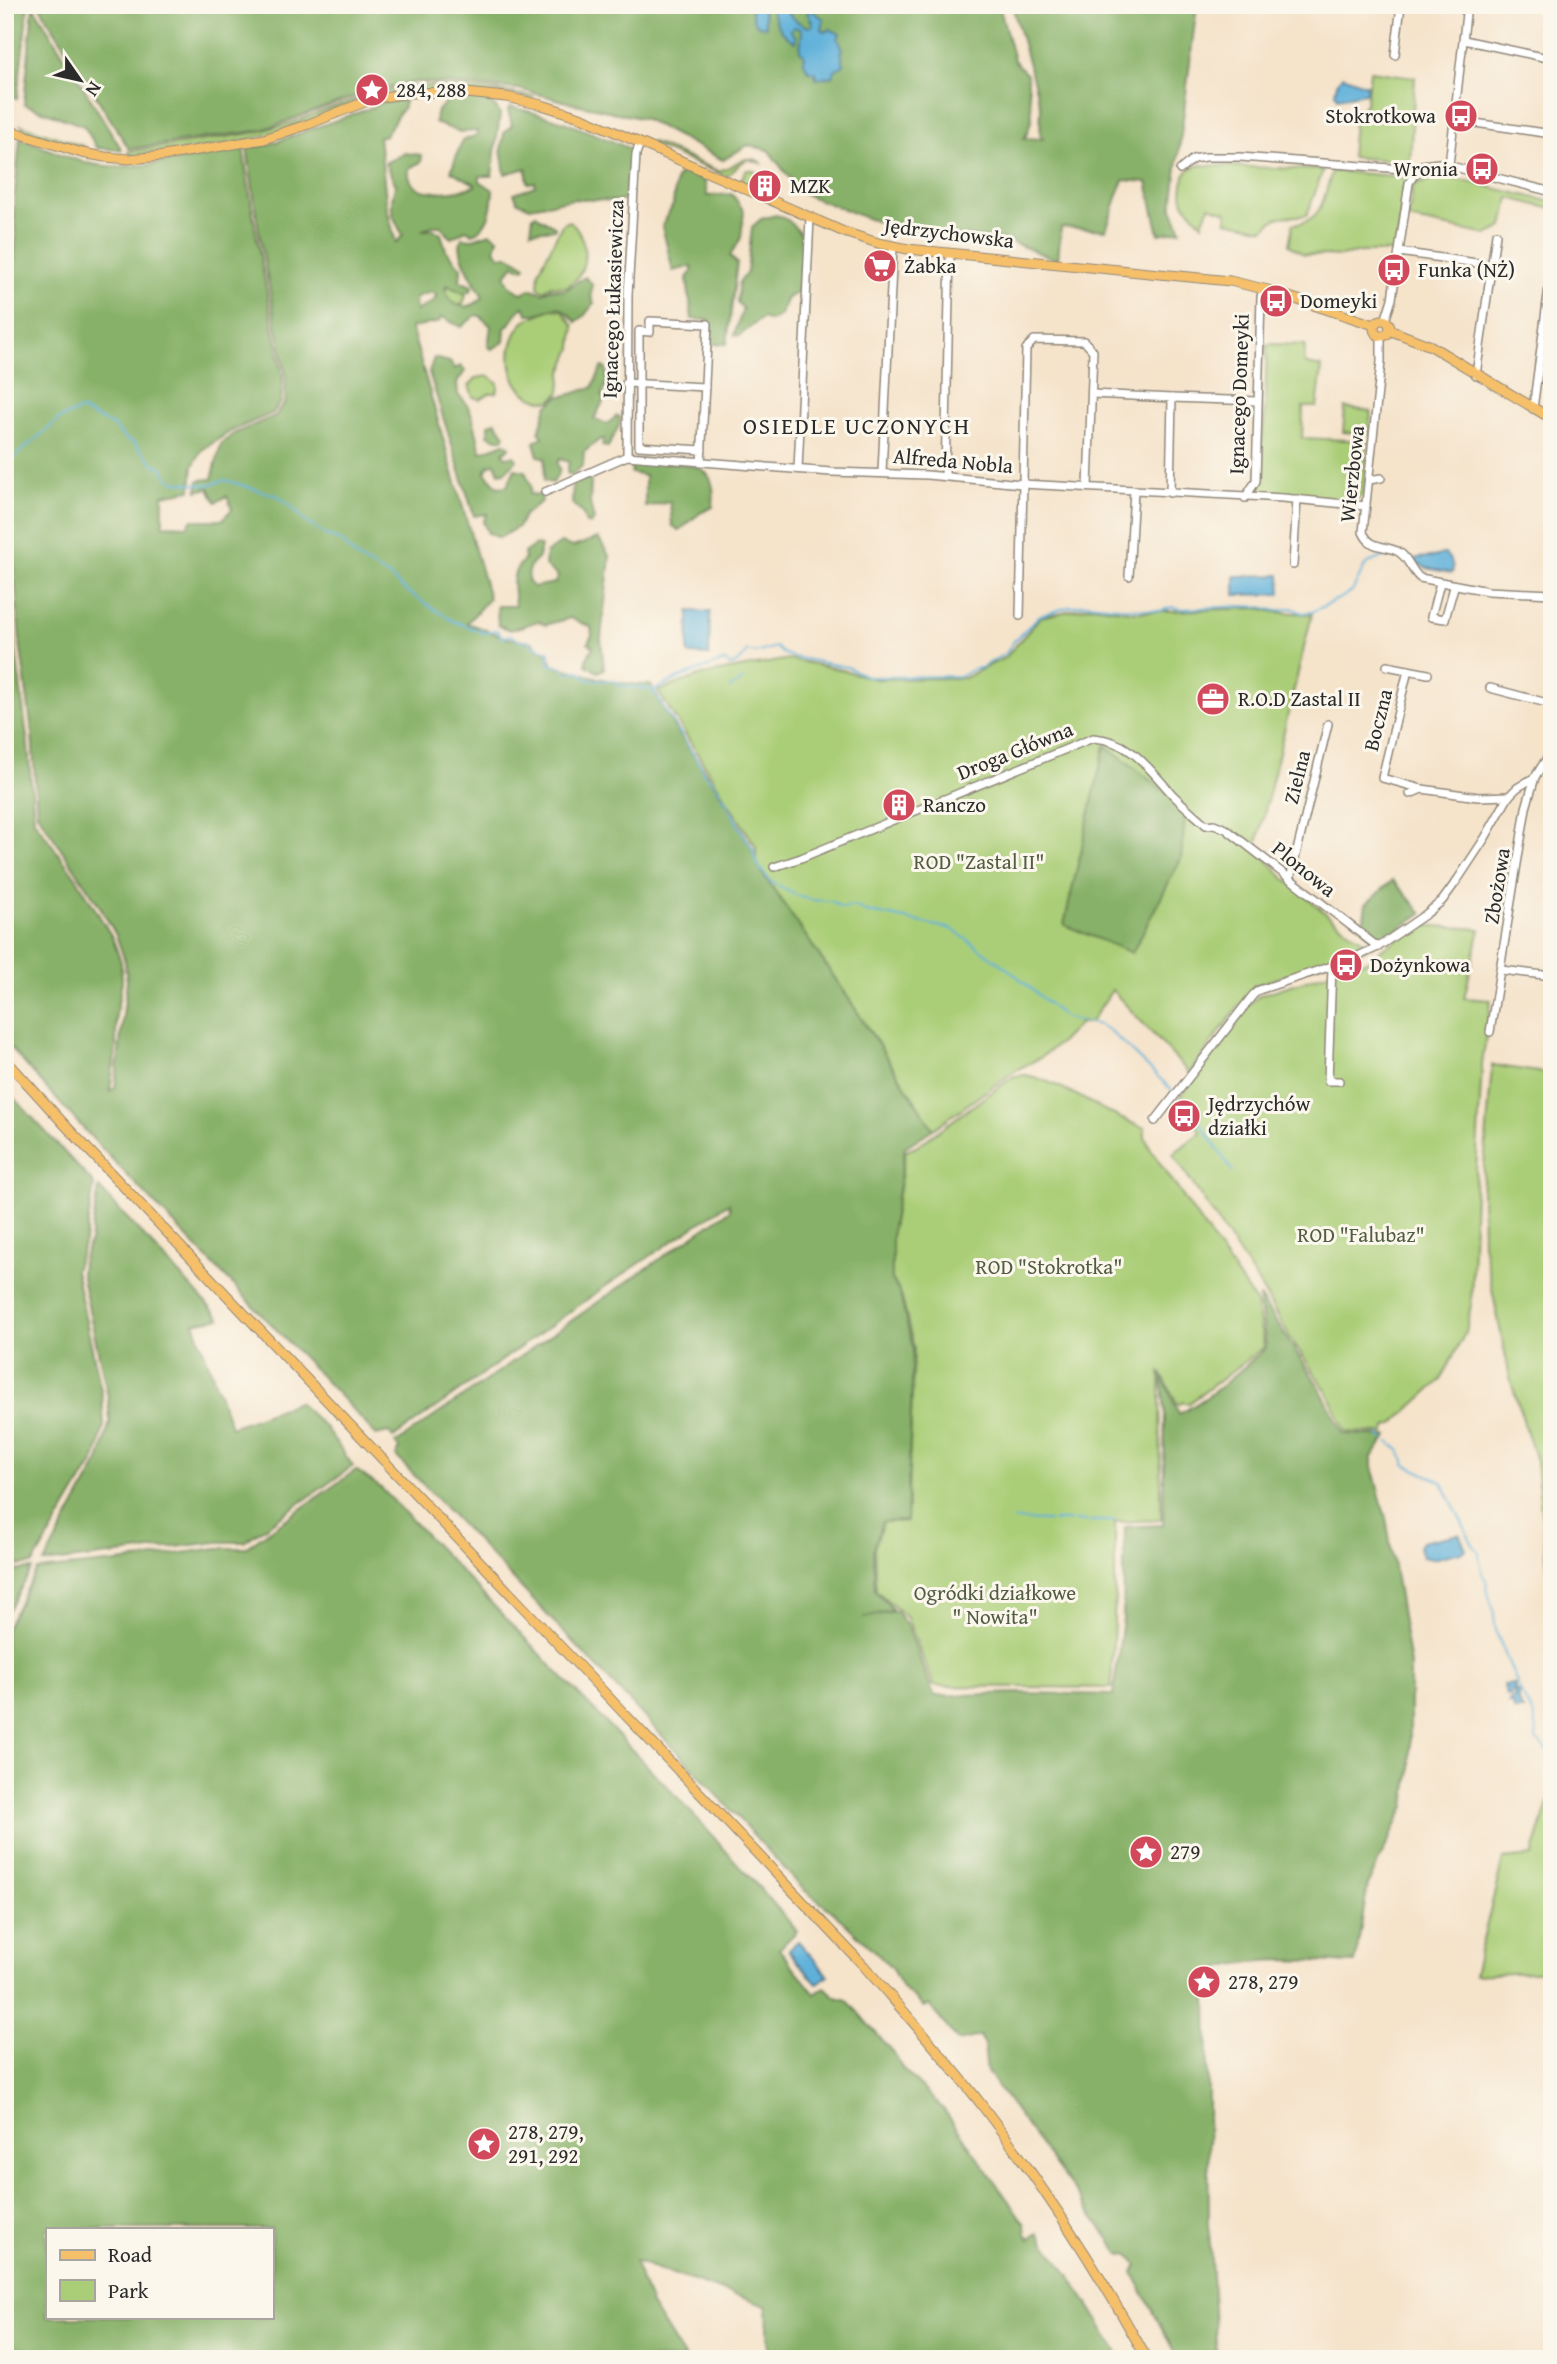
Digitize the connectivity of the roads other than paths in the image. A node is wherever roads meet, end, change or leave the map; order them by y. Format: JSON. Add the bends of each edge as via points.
{"nodes":[{"id":1,"x":1401,"y":5,"type":"edge"},
{"id":2,"x":1467,"y":5,"type":"edge"},
{"id":3,"x":1464,"y":40,"type":"junction"},
{"id":4,"x":1395,"y":55,"type":"dead end"},
{"id":5,"x":1552,"y":59,"type":"edge"},
{"id":6,"x":1454,"y":120,"type":"junction"},
{"id":7,"x":5,"y":126,"type":"edge"},
{"id":8,"x":1552,"y":134,"type":"edge"},
{"id":9,"x":640,"y":143,"type":"junction"},
{"id":10,"x":1449,"y":165,"type":"junction"},
{"id":11,"x":1180,"y":170,"type":"dead end"},
{"id":12,"x":1417,"y":170,"type":"junction"},
{"id":13,"x":1552,"y":192,"type":"edge"},
{"id":14,"x":810,"y":218,"type":"junction"},
{"id":15,"x":1496,"y":234,"type":"dead end"},
{"id":16,"x":893,"y":247,"type":"junction"},
{"id":17,"x":1399,"y":252,"type":"junction"},
{"id":18,"x":950,"y":253,"type":"junction"},
{"id":19,"x":882,"y":259,"type":"dead end"},
{"id":20,"x":892,"y":260,"type":"junction"},
{"id":21,"x":1552,"y":264,"type":"edge"},
{"id":22,"x":1491,"y":265,"type":"junction"},
{"id":23,"x":1262,"y":289,"type":"junction"},
{"id":24,"x":1385,"y":329,"type":"junction"},
{"id":25,"x":1476,"y":375,"type":"junction"},
{"id":26,"x":626,"y":383,"type":"junction"},
{"id":27,"x":638,"y":383,"type":"junction"},
{"id":28,"x":705,"y":387,"type":"junction"},
{"id":29,"x":1092,"y":394,"type":"junction"},
{"id":30,"x":1172,"y":398,"type":"junction"},
{"id":31,"x":1257,"y":401,"type":"junction"},
{"id":32,"x":1533,"y":409,"type":"junction"},
{"id":33,"x":1552,"y":419,"type":"edge"},
{"id":34,"x":702,"y":450,"type":"junction"},
{"id":35,"x":627,"y":456,"type":"junction"},
{"id":36,"x":701,"y":463,"type":"junction"},
{"id":37,"x":798,"y":469,"type":"junction"},
{"id":38,"x":882,"y":472,"type":"junction"},
{"id":39,"x":945,"y":477,"type":"junction"},
{"id":40,"x":1381,"y":478,"type":"dead end"},
{"id":41,"x":1369,"y":480,"type":"junction"},
{"id":42,"x":1022,"y":484,"type":"junction"},
{"id":43,"x":1088,"y":487,"type":"junction"},
{"id":44,"x":1134,"y":491,"type":"junction"},
{"id":45,"x":545,"y":492,"type":"dead end"},
{"id":46,"x":1170,"y":493,"type":"junction"},
{"id":47,"x":1245,"y":498,"type":"junction"},
{"id":48,"x":1297,"y":499,"type":"junction"},
{"id":49,"x":1366,"y":506,"type":"junction"},
{"id":50,"x":1293,"y":565,"type":"dead end"},
{"id":51,"x":1129,"y":576,"type":"dead end"},
{"id":52,"x":1440,"y":583,"type":"junction"},
{"id":53,"x":1454,"y":587,"type":"junction"},
{"id":54,"x":1552,"y":594,"type":"edge"},
{"id":55,"x":1020,"y":616,"type":"dead end"},
{"id":56,"x":1387,"y":666,"type":"dead end"},
{"id":57,"x":1408,"y":670,"type":"junction"},
{"id":58,"x":1428,"y":674,"type":"dead end"},
{"id":59,"x":1490,"y":688,"type":"dead end"},
{"id":60,"x":1552,"y":707,"type":"edge"},
{"id":61,"x":1328,"y":724,"type":"dead end"},
{"id":62,"x":1552,"y":750,"type":"edge"},
{"id":63,"x":1535,"y":777,"type":"junction"},
{"id":64,"x":1422,"y":789,"type":"junction"},
{"id":65,"x":1410,"y":793,"type":"dead end"},
{"id":66,"x":1509,"y":796,"type":"junction"},
{"id":67,"x":1206,"y":825,"type":"joint"},
{"id":68,"x":774,"y":867,"type":"dead end"},
{"id":69,"x":1290,"y":879,"type":"junction"},
{"id":70,"x":1378,"y":947,"type":"junction"},
{"id":71,"x":1332,"y":966,"type":"junction"},
{"id":72,"x":1500,"y":970,"type":"junction"},
{"id":73,"x":1552,"y":976,"type":"edge"},
{"id":74,"x":1490,"y":1032,"type":"dead end"},
{"id":75,"x":5,"y":1059,"type":"edge"},
{"id":76,"x":1339,"y":1081,"type":"dead end"},
{"id":77,"x":1155,"y":1121,"type":"dead end"},
{"id":78,"x":1147,"y":2359,"type":"edge"}],
"edges":[{"from":1,"to":4,"type":"street"},
{"from":2,"to":3,"type":"street"},
{"from":3,"to":5,"type":"street"},
{"from":3,"to":6,"type":"street"},
{"from":6,"to":8,"type":"street"},
{"from":6,"to":10,"type":"street"},
{"from":7,"to":9,"type":"main road","name":"Jędrzychowska","via":[[93,155],[146,158],[264,139],[372,99],[432,92],[506,97],[575,115]]},
{"from":9,"to":14,"type":"main road","name":"Jędrzychowska"},
{"from":9,"to":26,"type":"street","name":"Ignacego Łukasiewicza"},
{"from":10,"to":12,"type":"street","via":[[1432,163]]},
{"from":10,"to":13,"type":"street"},
{"from":11,"to":12,"type":"street","via":[[1192,159],[1236,156]]},
{"from":12,"to":17,"type":"street","name":"Wierzbowa","via":[[1409,183]]},
{"from":14,"to":16,"type":"main road","name":"Jędrzychowska"},
{"from":14,"to":37,"type":"street"},
{"from":15,"to":22,"type":"street"},
{"from":16,"to":18,"type":"main road","name":"Jędrzychowska"},
{"from":16,"to":20,"type":"street"},
{"from":17,"to":22,"type":"street"},
{"from":17,"to":24,"type":"street","name":"Wierzbowa"},
{"from":18,"to":23,"type":"main road","name":"Jędrzychowska","via":[[1216,279]]},
{"from":18,"to":39,"type":"street"},
{"from":19,"to":20,"type":"street"},
{"from":20,"to":38,"type":"street"},
{"from":21,"to":32,"type":"street"},
{"from":22,"to":25,"type":"street"},
{"from":23,"to":24,"type":"main road","name":"Jędrzychowska","via":[[1374,326],[1376,333]]},
{"from":23,"to":31,"type":"street","name":"Ignacego Domeyki"},
{"from":24,"to":25,"type":"main road","via":[[1426,343]]},
{"from":24,"to":41,"type":"street","name":"Wierzbowa"},
{"from":25,"to":32,"type":"main road"},
{"from":26,"to":27,"type":"street"},
{"from":26,"to":35,"type":"street","name":"Ignacego Łukasiewicza"},
{"from":27,"to":28,"type":"street"},
{"from":27,"to":28,"type":"street","via":[[639,331],[650,332],[650,321],[708,324]]},
{"from":27,"to":34,"type":"street","via":[[639,446]]},
{"from":28,"to":34,"type":"street"},
{"from":29,"to":30,"type":"street"},
{"from":29,"to":42,"type":"street","via":[[1093,351],[1084,341],[1034,340],[1026,349]]},
{"from":29,"to":43,"type":"street"},
{"from":30,"to":31,"type":"street"},
{"from":30,"to":46,"type":"street"},
{"from":31,"to":47,"type":"street","name":"Ignacego Domeyki","via":[[1255,481]]},
{"from":32,"to":33,"type":"main road"},
{"from":34,"to":36,"type":"street"},
{"from":35,"to":36,"type":"street","name":"Alfreda Nobla"},
{"from":35,"to":45,"type":"street","name":"Alfreda Nobla"},
{"from":36,"to":37,"type":"street","name":"Alfreda Nobla"},
{"from":37,"to":38,"type":"street","name":"Alfreda Nobla"},
{"from":38,"to":39,"type":"street","name":"Alfreda Nobla"},
{"from":39,"to":42,"type":"street","name":"Alfreda Nobla"},
{"from":40,"to":41,"type":"street"},
{"from":41,"to":49,"type":"street","name":"Wierzbowa"},
{"from":42,"to":43,"type":"street","name":"Alfreda Nobla"},
{"from":42,"to":55,"type":"street"},
{"from":43,"to":44,"type":"street","name":"Alfreda Nobla"},
{"from":44,"to":46,"type":"street","name":"Alfreda Nobla"},
{"from":44,"to":51,"type":"street"},
{"from":46,"to":47,"type":"street","name":"Alfreda Nobla"},
{"from":47,"to":48,"type":"street","name":"Alfreda Nobla"},
{"from":48,"to":49,"type":"street","name":"Alfreda Nobla"},
{"from":48,"to":50,"type":"street"},
{"from":49,"to":52,"type":"street","name":"Wierzbowa","via":[[1363,532],[1368,540],[1402,554],[1420,578]]},
{"from":52,"to":53,"type":"street","name":"Wierzbowa"},
{"from":52,"to":53,"type":"street","via":[[1431,617],[1445,619]]},
{"from":53,"to":54,"type":"street","name":"Wierzbowa"},
{"from":56,"to":57,"type":"street","name":"Boczna"},
{"from":57,"to":58,"type":"street","name":"Boczna"},
{"from":57,"to":64,"type":"street","name":"Boczna","via":[[1382,778]]},
{"from":59,"to":60,"type":"street"},
{"from":61,"to":69,"type":"street","name":"Zielna"},
{"from":62,"to":63,"type":"street","name":"Zbożowa"},
{"from":63,"to":66,"type":"street"},
{"from":63,"to":72,"type":"street","name":"Zbożowa"},
{"from":64,"to":65,"type":"street","name":"Boczna"},
{"from":64,"to":66,"type":"street","name":"Boczna"},
{"from":66,"to":70,"type":"street","via":[[1442,901]]},
{"from":67,"to":68,"type":"street","name":"Droga Główna","via":[[1130,750],[1117,742],[1093,738]]},
{"from":67,"to":69,"type":"street","name":"Plonowa","via":[[1226,829]]},
{"from":69,"to":70,"type":"street","name":"Plonowa"},
{"from":70,"to":71,"type":"street"},
{"from":71,"to":76,"type":"street","via":[[1328,1081]]},
{"from":71,"to":77,"type":"street","via":[[1253,995]]},
{"from":72,"to":73,"type":"street"},
{"from":72,"to":74,"type":"street","name":"Zbożowa"},
{"from":75,"to":78,"type":"main road","via":[[933,2045],[1039,2183],[1107,2287]]}]}
